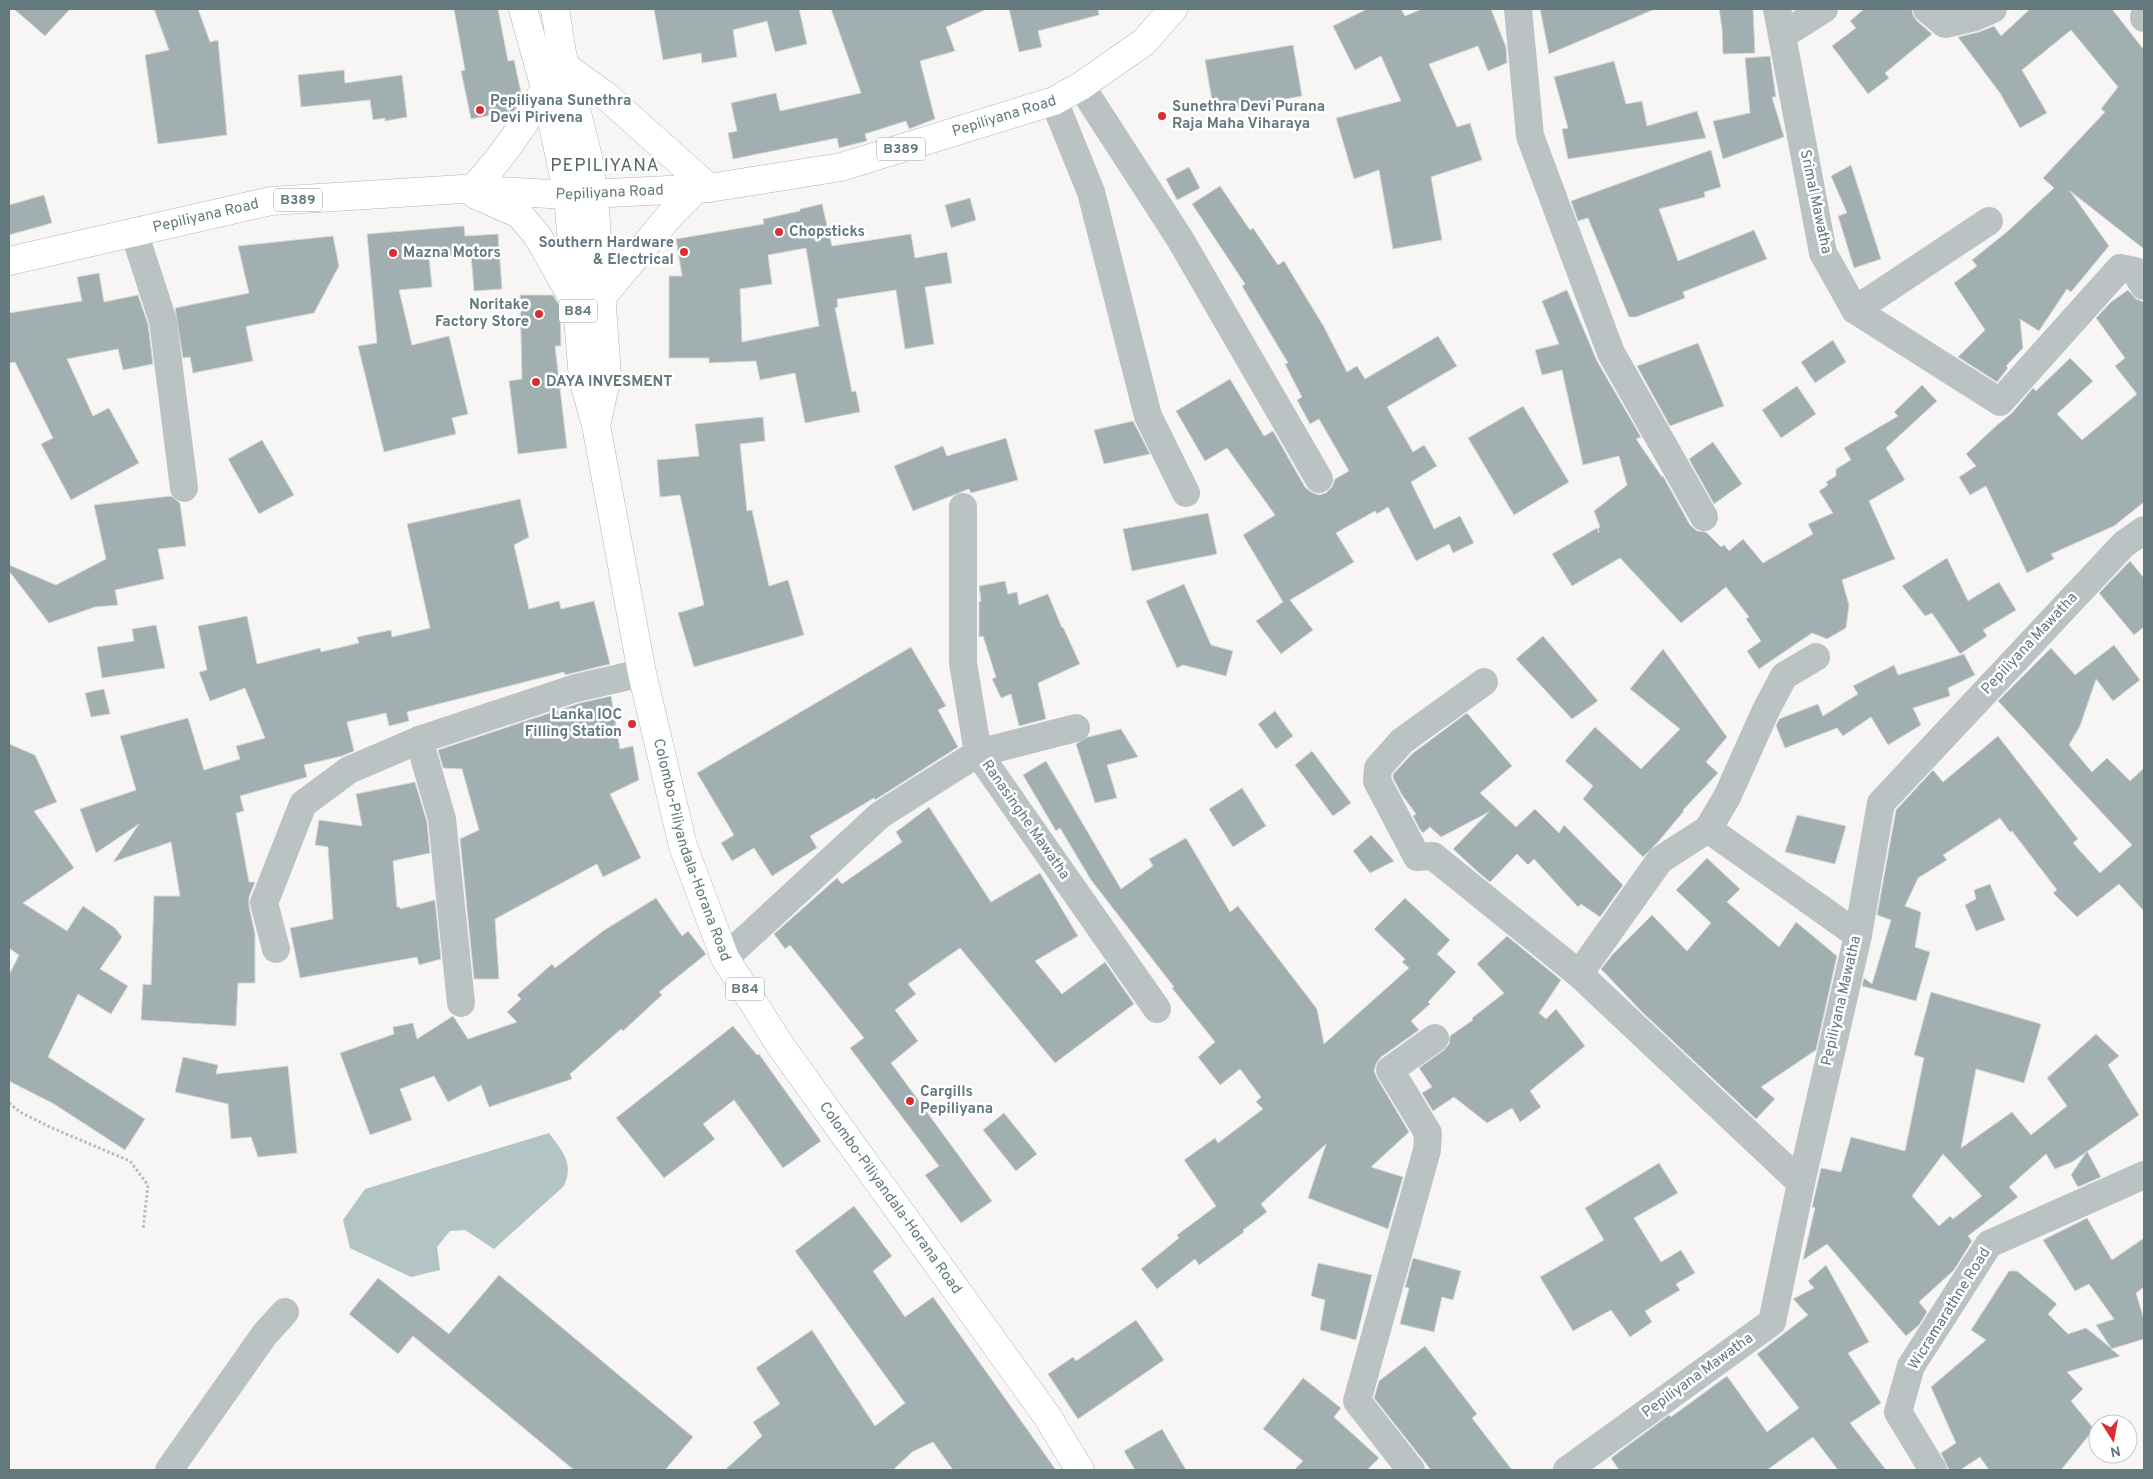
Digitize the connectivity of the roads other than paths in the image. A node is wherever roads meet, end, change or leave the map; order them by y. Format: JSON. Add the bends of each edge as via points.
{"nodes":[{"id":1,"x":523,"y":9,"type":"edge"},
{"id":2,"x":555,"y":9,"type":"edge"},
{"id":3,"x":1173,"y":9,"type":"edge"},
{"id":4,"x":1518,"y":9,"type":"edge"},
{"id":5,"x":1777,"y":9,"type":"edge"},
{"id":6,"x":1824,"y":9,"type":"edge"},
{"id":7,"x":1927,"y":9,"type":"edge"},
{"id":8,"x":1993,"y":9,"type":"edge"},
{"id":9,"x":1783,"y":35,"type":"junction"},
{"id":10,"x":566,"y":67,"type":"junction"},
{"id":11,"x":1081,"y":86,"type":"junction"},
{"id":12,"x":545,"y":88,"type":"junction"},
{"id":13,"x":1054,"y":101,"type":"junction"},
{"id":14,"x":703,"y":188,"type":"junction"},
{"id":15,"x":468,"y":189,"type":"junction"},
{"id":16,"x":581,"y":195,"type":"junction"},
{"id":17,"x":1989,"y":221,"type":"dead end"},
{"id":18,"x":134,"y":232,"type":"junction"},
{"id":19,"x":9,"y":261,"type":"edge"},
{"id":20,"x":2144,"y":286,"type":"edge"},
{"id":21,"x":590,"y":303,"type":"junction"},
{"id":22,"x":1855,"y":310,"type":"junction"},
{"id":23,"x":1320,"y":479,"type":"dead end"},
{"id":24,"x":184,"y":488,"type":"dead end"},
{"id":25,"x":1186,"y":493,"type":"dead end"},
{"id":26,"x":963,"y":507,"type":"dead end"},
{"id":27,"x":1704,"y":517,"type":"dead end"},
{"id":28,"x":2144,"y":530,"type":"edge"},
{"id":29,"x":1816,"y":657,"type":"dead end"},
{"id":30,"x":642,"y":674,"type":"junction"},
{"id":31,"x":1484,"y":682,"type":"dead end"},
{"id":32,"x":1076,"y":728,"type":"dead end"},
{"id":33,"x":419,"y":740,"type":"junction"},
{"id":34,"x":978,"y":752,"type":"junction"},
{"id":35,"x":1708,"y":829,"type":"junction"},
{"id":36,"x":1858,"y":935,"type":"junction"},
{"id":37,"x":276,"y":949,"type":"dead end"},
{"id":38,"x":724,"y":958,"type":"junction"},
{"id":39,"x":1578,"y":974,"type":"junction"},
{"id":40,"x":461,"y":1003,"type":"dead end"},
{"id":41,"x":1157,"y":1009,"type":"dead end"},
{"id":42,"x":1435,"y":1038,"type":"dead end"},
{"id":43,"x":2144,"y":1174,"type":"edge"},
{"id":44,"x":1801,"y":1183,"type":"junction"},
{"id":45,"x":285,"y":1312,"type":"dead end"},
{"id":46,"x":169,"y":1470,"type":"edge"},
{"id":47,"x":1080,"y":1470,"type":"edge"},
{"id":48,"x":1411,"y":1470,"type":"edge"},
{"id":49,"x":1567,"y":1470,"type":"edge"},
{"id":50,"x":1933,"y":1470,"type":"edge"}],
"edges":[{"from":1,"to":12,"type":"main road","name":"Colombo-Piliyandala-Horana Road","number":"B84"},
{"from":2,"to":10,"type":"main road","name":"Colombo-Piliyandala-Horana Road","number":"B84"},
{"from":3,"to":11,"type":"main road","name":"Pepiliyana Road","number":"B389","via":[[1144,42]]},
{"from":4,"to":27,"type":"street","via":[[1530,136],[1611,352]]},
{"from":5,"to":9,"type":"street","name":"Srimal Mawatha"},
{"from":6,"to":9,"type":"street"},
{"from":7,"to":8,"type":"street","via":[[1944,24]]},
{"from":9,"to":22,"type":"street","name":"Srimal Mawatha","via":[[1824,253]]},
{"from":10,"to":14,"type":"main road","via":[[605,95]]},
{"from":10,"to":16,"type":"main road","name":"Colombo-Piliyandala-Horana Road","number":"B84","via":[[588,157]]},
{"from":11,"to":13,"type":"main road","name":"Pepiliyana Road","number":"B389"},
{"from":11,"to":23,"type":"street","via":[[1180,239]]},
{"from":12,"to":15,"type":"main road","via":[[524,126],[497,162]]},
{"from":12,"to":16,"type":"main road","name":"Colombo-Piliyandala-Horana Road","number":"B84"},
{"from":13,"to":14,"type":"main road","name":"Pepiliyana Road","number":"B389","via":[[841,167]]},
{"from":13,"to":25,"type":"street","via":[[1091,192],[1148,416]]},
{"from":14,"to":16,"type":"main road","name":"Pepiliyana Road","number":"B389"},
{"from":14,"to":21,"type":"main road","via":[[671,214]]},
{"from":15,"to":16,"type":"main road","name":"Pepiliyana Road","number":"B389"},
{"from":15,"to":18,"type":"main road","name":"Pepiliyana Road","number":"B389","via":[[271,201]]},
{"from":15,"to":21,"type":"main road","via":[[519,214]]},
{"from":16,"to":21,"type":"main road","name":"Colombo-Piliyandala-Horana Road","number":"B84"},
{"from":17,"to":22,"type":"street"},
{"from":18,"to":19,"type":"main road","name":"Pepiliyana Road","number":"B389"},
{"from":18,"to":24,"type":"street","via":[[162,321]]},
{"from":20,"to":22,"type":"street","name":"Srimal Mawatha","via":[[2134,271],[2120,268],[2000,402]]},
{"from":21,"to":30,"type":"main road","name":"Colombo-Piliyandala-Horana Road","number":"B84","via":[[583,379],[596,425]]},
{"from":26,"to":34,"type":"street","via":[[963,663]]},
{"from":28,"to":36,"type":"street","name":"Pepiliyana Mawatha","via":[[2124,544],[1881,803]]},
{"from":29,"to":35,"type":"street","via":[[1784,676],[1727,797]]},
{"from":30,"to":33,"type":"street","via":[[576,688]]},
{"from":30,"to":38,"type":"main road","name":"Colombo-Piliyandala-Horana Road","number":"B84","via":[[683,846]]},
{"from":31,"to":39,"type":"street","via":[[1402,741],[1378,768],[1377,781],[1417,857],[1433,856]]},
{"from":32,"to":34,"type":"street"},
{"from":33,"to":37,"type":"street","via":[[350,770],[303,804],[264,903]]},
{"from":33,"to":40,"type":"street","via":[[442,818]]},
{"from":34,"to":38,"type":"street","name":"Ranasinghe Mawatha","via":[[880,815]]},
{"from":34,"to":41,"type":"street","name":"Ranasinghe Mawatha"},
{"from":35,"to":36,"type":"street"},
{"from":35,"to":39,"type":"street","via":[[1660,860]]},
{"from":36,"to":44,"type":"street","name":"Pepiliyana Mawatha"},
{"from":38,"to":47,"type":"main road","name":"Colombo-Piliyandala-Horana Road","number":"B84","via":[[780,1045],[1047,1416]]},
{"from":39,"to":44,"type":"street"},
{"from":42,"to":48,"type":"street","via":[[1390,1070],[1428,1133],[1427,1150],[1357,1401]]},
{"from":43,"to":50,"type":"street","name":"Wicramarathne Road","via":[[1989,1244],[1911,1366],[1898,1412]]},
{"from":44,"to":49,"type":"street","name":"Pepiliyana Mawatha","via":[[1772,1322]]},
{"from":45,"to":46,"type":"street","via":[[265,1334]]}]}
